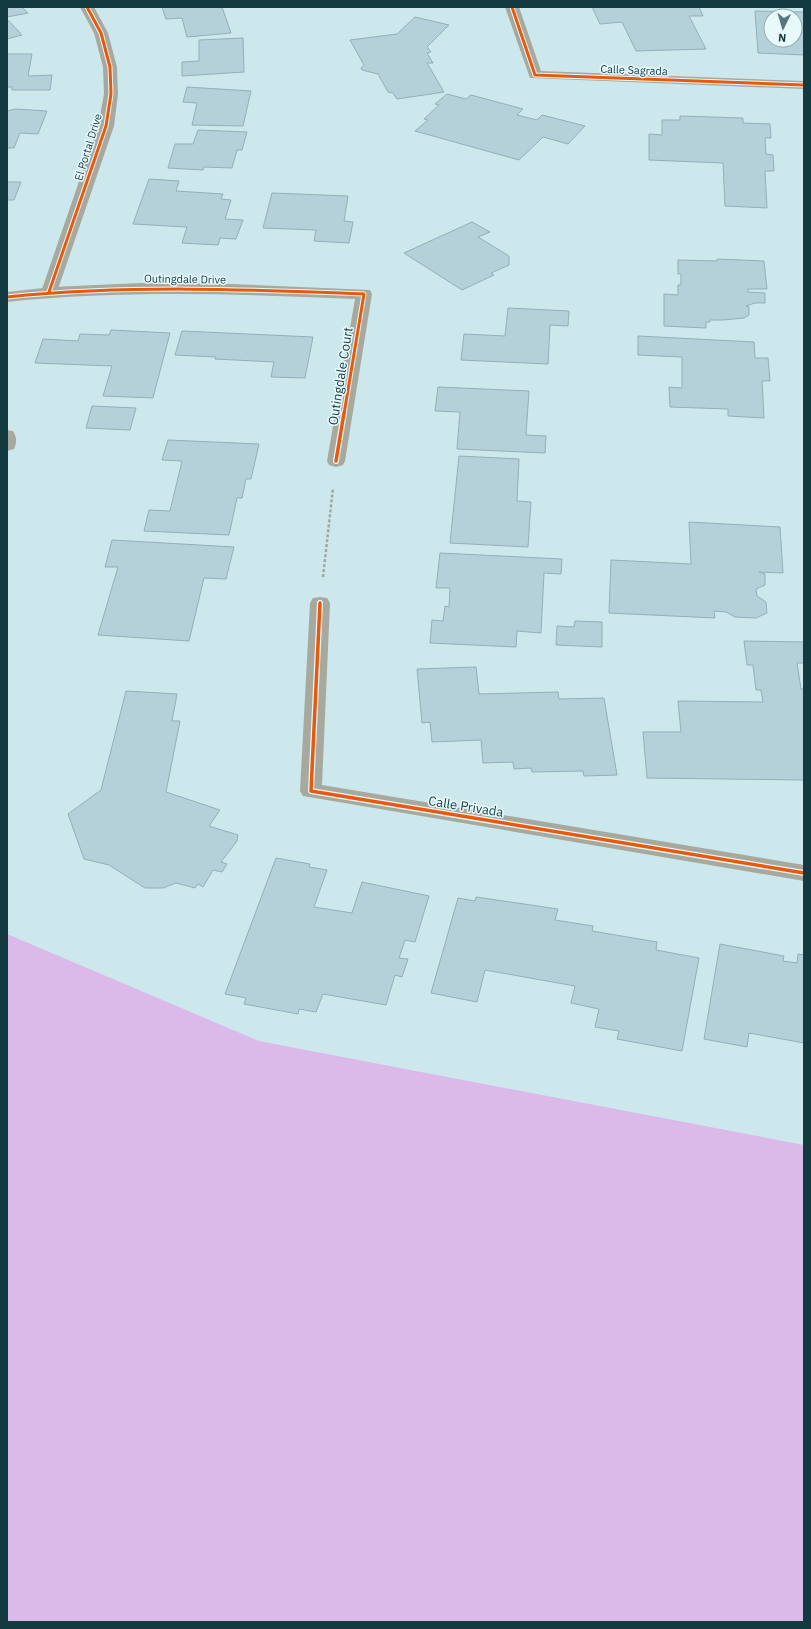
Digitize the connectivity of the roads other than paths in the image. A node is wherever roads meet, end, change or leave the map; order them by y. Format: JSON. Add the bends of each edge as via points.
{"nodes":[{"id":1,"x":87,"y":7,"type":"edge"},
{"id":2,"x":512,"y":7,"type":"edge"},
{"id":3,"x":804,"y":85,"type":"edge"},
{"id":4,"x":49,"y":292,"type":"junction"},
{"id":5,"x":364,"y":294,"type":"joint"},
{"id":6,"x":7,"y":297,"type":"edge"},
{"id":7,"x":336,"y":461,"type":"road end"},
{"id":8,"x":320,"y":603,"type":"road end"},
{"id":9,"x":804,"y":873,"type":"edge"}],
"edges":[{"from":1,"to":4,"type":"street","name":"El Portal Drive","via":[[100,33],[110,67],[111,94],[106,126]]},
{"from":2,"to":3,"type":"street","name":"Calle Sagrada","via":[[535,75]]},
{"from":4,"to":5,"type":"street","name":"Outingdale Drive","via":[[131,287]]},
{"from":4,"to":6,"type":"street","name":"Outingdale Drive"},
{"from":5,"to":7,"type":"street","name":"Outingdale Court"},
{"from":8,"to":9,"type":"street","name":"Calle Privada","via":[[311,791]]}]}
